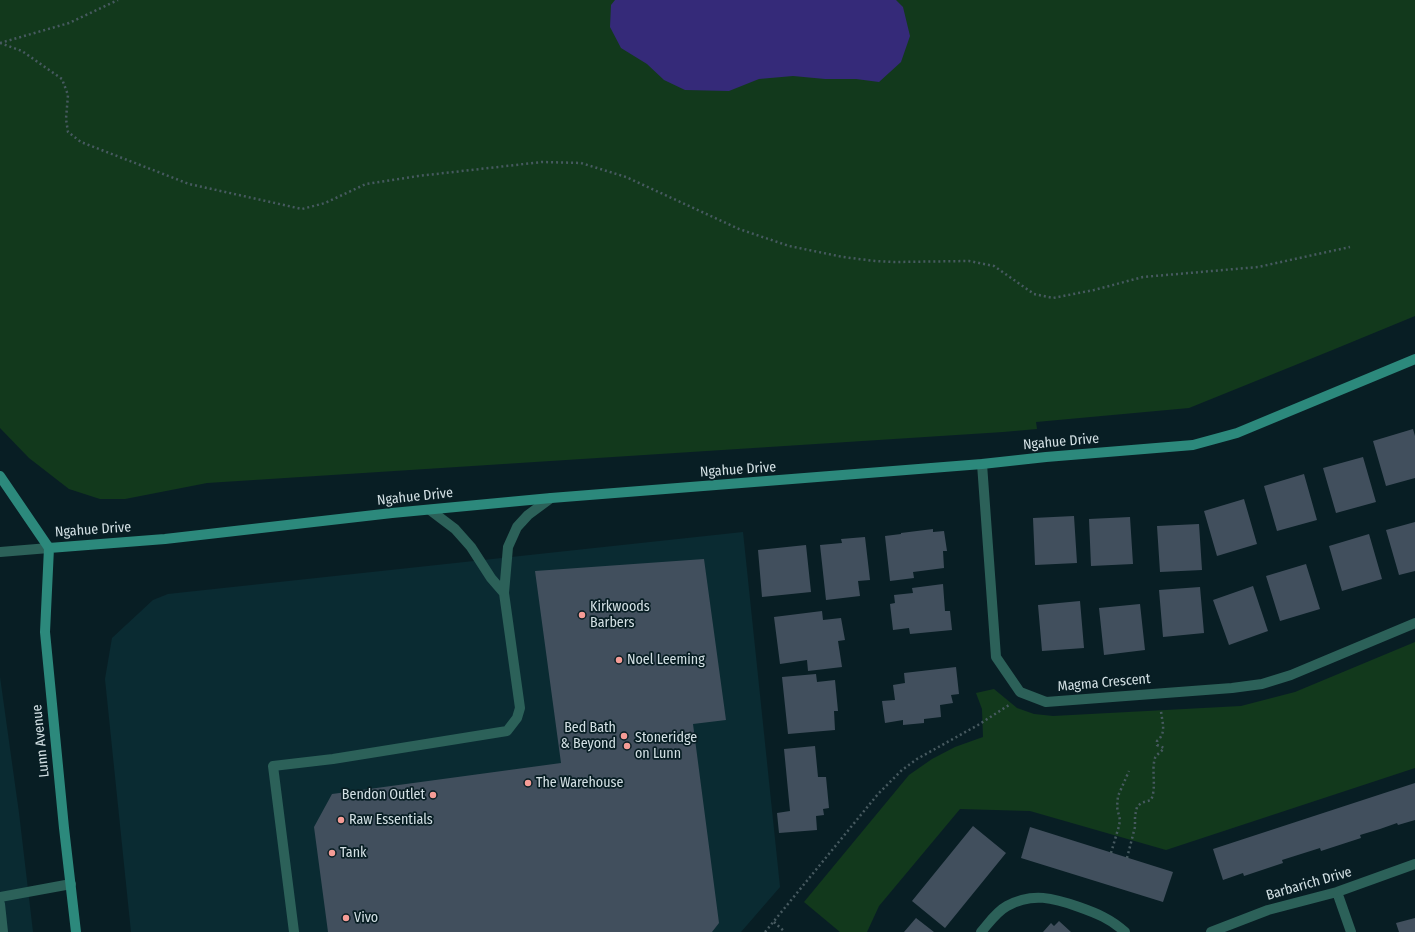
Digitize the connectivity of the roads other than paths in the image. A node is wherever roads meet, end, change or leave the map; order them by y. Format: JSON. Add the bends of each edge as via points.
{"nodes":[{"id":1,"x":1415,"y":359,"type":"edge"},
{"id":2,"x":982,"y":464,"type":"junction"},
{"id":3,"x":0,"y":476,"type":"edge"},
{"id":4,"x":552,"y":498,"type":"junction"},
{"id":5,"x":430,"y":510,"type":"junction"},
{"id":6,"x":49,"y":548,"type":"junction"},
{"id":7,"x":0,"y":552,"type":"edge"},
{"id":8,"x":504,"y":593,"type":"junction"},
{"id":9,"x":1415,"y":623,"type":"edge"},
{"id":10,"x":1415,"y":864,"type":"edge"},
{"id":11,"x":71,"y":884,"type":"junction"},
{"id":12,"x":1337,"y":892,"type":"junction"},
{"id":13,"x":0,"y":897,"type":"edge"},
{"id":14,"x":0,"y":904,"type":"edge"},
{"id":15,"x":3,"y":932,"type":"edge"},
{"id":16,"x":76,"y":932,"type":"edge"},
{"id":17,"x":294,"y":932,"type":"edge"},
{"id":18,"x":981,"y":932,"type":"edge"},
{"id":19,"x":1125,"y":932,"type":"edge"},
{"id":20,"x":1211,"y":932,"type":"edge"},
{"id":21,"x":1351,"y":932,"type":"edge"}],
"edges":[{"from":1,"to":2,"type":"main road","name":"Ngahue Drive","via":[[1237,433],[1192,445]]},
{"from":2,"to":4,"type":"main road","name":"Ngahue Drive"},
{"from":2,"to":9,"type":"street","name":"Magma Crescent","via":[[996,657],[1020,692],[1030,697],[1046,702],[1262,684],[1291,675]]},
{"from":3,"to":6,"type":"main road"},
{"from":4,"to":5,"type":"main road","name":"Ngahue Drive"},
{"from":4,"to":8,"type":"street","via":[[528,515],[517,527],[508,547]]},
{"from":5,"to":6,"type":"main road","name":"Ngahue Drive","via":[[164,539]]},
{"from":5,"to":8,"type":"street","via":[[455,529]]},
{"from":6,"to":7,"type":"street"},
{"from":6,"to":11,"type":"main road","name":"Lunn Avenue","via":[[45,632]]},
{"from":8,"to":17,"type":"street","via":[[520,708],[517,718],[507,731],[273,766]]},
{"from":10,"to":12,"type":"street","name":"Barbarich Drive"},
{"from":11,"to":13,"type":"street"},
{"from":11,"to":16,"type":"main road","name":"Lunn Avenue"},
{"from":12,"to":20,"type":"street","name":"Barbarich Drive","via":[[1268,910]]},
{"from":12,"to":21,"type":"street"},
{"from":14,"to":15,"type":"street"},
{"from":18,"to":19,"type":"street","via":[[1007,905],[1025,899],[1054,898],[1101,914]]}]}
